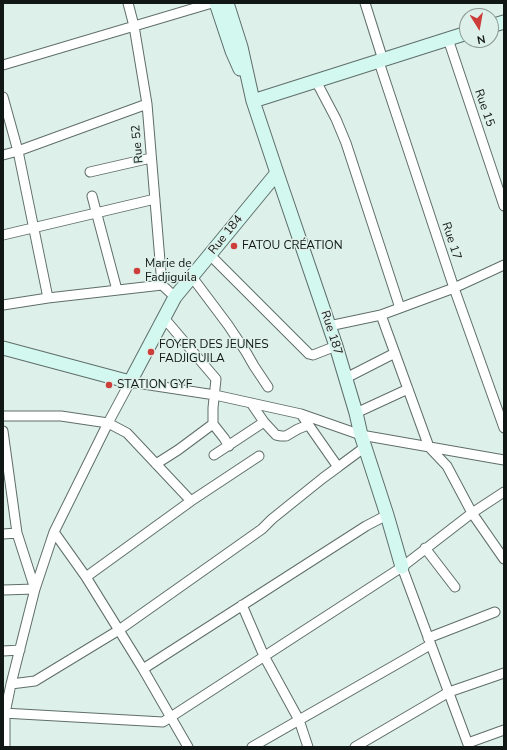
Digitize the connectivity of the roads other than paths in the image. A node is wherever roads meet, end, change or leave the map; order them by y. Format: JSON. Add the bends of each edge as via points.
{"nodes":[{"id":1,"x":128,"y":3,"type":"edge"},
{"id":2,"x":212,"y":3,"type":"edge"},
{"id":3,"x":216,"y":3,"type":"edge"},
{"id":4,"x":227,"y":3,"type":"edge"},
{"id":5,"x":365,"y":3,"type":"edge"},
{"id":6,"x":134,"y":26,"type":"junction"},
{"id":7,"x":459,"y":36,"type":"edge"},
{"id":8,"x":448,"y":39,"type":"junction"},
{"id":9,"x":381,"y":61,"type":"junction"},
{"id":10,"x":3,"y":65,"type":"edge"},
{"id":11,"x":316,"y":81,"type":"junction"},
{"id":12,"x":3,"y":97,"type":"edge"},
{"id":13,"x":254,"y":101,"type":"junction"},
{"id":14,"x":147,"y":104,"type":"junction"},
{"id":15,"x":18,"y":151,"type":"junction"},
{"id":16,"x":3,"y":155,"type":"edge"},
{"id":17,"x":151,"y":158,"type":"junction"},
{"id":18,"x":90,"y":172,"type":"dead end"},
{"id":19,"x":276,"y":174,"type":"junction"},
{"id":20,"x":92,"y":196,"type":"dead end"},
{"id":21,"x":155,"y":199,"type":"junction"},
{"id":22,"x":504,"y":206,"type":"edge"},
{"id":23,"x":96,"y":213,"type":"junction"},
{"id":24,"x":34,"y":228,"type":"junction"},
{"id":25,"x":3,"y":235,"type":"edge"},
{"id":26,"x":210,"y":255,"type":"junction"},
{"id":27,"x":504,"y":265,"type":"edge"},
{"id":28,"x":192,"y":277,"type":"junction"},
{"id":29,"x":162,"y":285,"type":"junction"},
{"id":30,"x":454,"y":288,"type":"junction"},
{"id":31,"x":117,"y":290,"type":"junction"},
{"id":32,"x":175,"y":297,"type":"junction"},
{"id":33,"x":48,"y":298,"type":"junction"},
{"id":34,"x":3,"y":305,"type":"edge"},
{"id":35,"x":400,"y":308,"type":"junction"},
{"id":36,"x":381,"y":315,"type":"junction"},
{"id":37,"x":164,"y":318,"type":"junction"},
{"id":38,"x":329,"y":326,"type":"junction"},
{"id":39,"x":336,"y":346,"type":"junction"},
{"id":40,"x":3,"y":348,"type":"edge"},
{"id":41,"x":395,"y":353,"type":"junction"},
{"id":42,"x":346,"y":378,"type":"junction"},
{"id":43,"x":130,"y":382,"type":"junction"},
{"id":44,"x":268,"y":387,"type":"dead end"},
{"id":45,"x":408,"y":388,"type":"junction"},
{"id":46,"x":215,"y":395,"type":"junction"},
{"id":47,"x":251,"y":403,"type":"junction"},
{"id":48,"x":356,"y":413,"type":"junction"},
{"id":49,"x":301,"y":414,"type":"junction"},
{"id":50,"x":3,"y":416,"type":"edge"},
{"id":51,"x":264,"y":422,"type":"junction"},
{"id":52,"x":108,"y":423,"type":"junction"},
{"id":53,"x":213,"y":424,"type":"junction"},
{"id":54,"x":308,"y":425,"type":"junction"},
{"id":55,"x":504,"y":428,"type":"edge"},
{"id":56,"x":3,"y":431,"type":"edge"},
{"id":57,"x":363,"y":441,"type":"junction"},
{"id":58,"x":229,"y":446,"type":"junction"},
{"id":59,"x":429,"y":447,"type":"junction"},
{"id":60,"x":214,"y":456,"type":"dead end"},
{"id":61,"x":259,"y":456,"type":"dead end"},
{"id":62,"x":504,"y":460,"type":"edge"},
{"id":63,"x":156,"y":464,"type":"junction"},
{"id":64,"x":338,"y":467,"type":"junction"},
{"id":65,"x":504,"y":492,"type":"edge"},
{"id":66,"x":191,"y":501,"type":"junction"},
{"id":67,"x":472,"y":513,"type":"junction"},
{"id":68,"x":387,"y":515,"type":"junction"},
{"id":69,"x":54,"y":532,"type":"junction"},
{"id":70,"x":17,"y":533,"type":"junction"},
{"id":71,"x":3,"y":534,"type":"edge"},
{"id":72,"x":425,"y":548,"type":"junction"},
{"id":73,"x":504,"y":559,"type":"edge"},
{"id":74,"x":402,"y":567,"type":"junction"},
{"id":75,"x":86,"y":577,"type":"junction"},
{"id":76,"x":455,"y":587,"type":"dead end"},
{"id":77,"x":35,"y":589,"type":"junction"},
{"id":78,"x":3,"y":590,"type":"edge"},
{"id":79,"x":242,"y":605,"type":"junction"},
{"id":80,"x":495,"y":612,"type":"dead end"},
{"id":81,"x":119,"y":630,"type":"junction"},
{"id":82,"x":429,"y":641,"type":"junction"},
{"id":83,"x":20,"y":650,"type":"junction"},
{"id":84,"x":3,"y":651,"type":"edge"},
{"id":85,"x":264,"y":656,"type":"junction"},
{"id":86,"x":143,"y":668,"type":"junction"},
{"id":87,"x":504,"y":673,"type":"edge"},
{"id":88,"x":10,"y":684,"type":"junction"},
{"id":89,"x":449,"y":692,"type":"junction"},
{"id":90,"x":4,"y":713,"type":"edge"},
{"id":91,"x":170,"y":717,"type":"junction"},
{"id":92,"x":299,"y":720,"type":"junction"},
{"id":93,"x":504,"y":730,"type":"edge"},
{"id":94,"x":468,"y":745,"type":"edge"},
{"id":95,"x":5,"y":747,"type":"edge"},
{"id":96,"x":188,"y":747,"type":"edge"},
{"id":97,"x":252,"y":747,"type":"edge"},
{"id":98,"x":308,"y":747,"type":"edge"},
{"id":99,"x":355,"y":747,"type":"edge"}],
"edges":[{"from":1,"to":6,"type":"street","name":"Rue 52"},
{"from":2,"to":6,"type":"street"},
{"from":3,"to":13,"type":"street","name":"Rue 187","via":[[232,51]]},
{"from":4,"to":13,"type":"street","name":"Rue 187"},
{"from":5,"to":9,"type":"street","name":"Rue 17"},
{"from":6,"to":10,"type":"street"},
{"from":6,"to":14,"type":"street","name":"Rue 52"},
{"from":7,"to":8,"type":"street"},
{"from":8,"to":9,"type":"street"},
{"from":8,"to":22,"type":"street","name":"Rue 15"},
{"from":9,"to":11,"type":"street"},
{"from":9,"to":30,"type":"street","name":"Rue 17"},
{"from":11,"to":13,"type":"street"},
{"from":11,"to":35,"type":"street","via":[[346,143]]},
{"from":12,"to":15,"type":"street"},
{"from":13,"to":19,"type":"street","name":"Rue 187"},
{"from":14,"to":15,"type":"street"},
{"from":14,"to":17,"type":"street","name":"Rue 52"},
{"from":15,"to":16,"type":"street"},
{"from":15,"to":24,"type":"street"},
{"from":17,"to":18,"type":"street"},
{"from":17,"to":21,"type":"street","name":"Rue 52"},
{"from":19,"to":26,"type":"street","name":"Rue 184"},
{"from":19,"to":38,"type":"street","name":"Rue 187"},
{"from":20,"to":23,"type":"street"},
{"from":21,"to":23,"type":"street"},
{"from":21,"to":29,"type":"street","name":"Rue 52"},
{"from":23,"to":24,"type":"street"},
{"from":23,"to":31,"type":"street"},
{"from":24,"to":25,"type":"street"},
{"from":24,"to":33,"type":"street"},
{"from":26,"to":28,"type":"street","name":"Rue 184"},
{"from":26,"to":39,"type":"street","via":[[309,354],[313,355]]},
{"from":27,"to":30,"type":"street"},
{"from":28,"to":32,"type":"street","name":"Rue 184"},
{"from":28,"to":44,"type":"street","via":[[228,325]]},
{"from":29,"to":31,"type":"street"},
{"from":29,"to":32,"type":"street"},
{"from":30,"to":35,"type":"street"},
{"from":30,"to":55,"type":"street","name":"Rue 17"},
{"from":31,"to":33,"type":"street"},
{"from":32,"to":37,"type":"street","name":"Rue 184"},
{"from":33,"to":34,"type":"street"},
{"from":35,"to":36,"type":"street"},
{"from":36,"to":38,"type":"street"},
{"from":36,"to":41,"type":"street"},
{"from":37,"to":43,"type":"street","name":"Rue 184"},
{"from":37,"to":46,"type":"street","via":[[216,379]]},
{"from":38,"to":39,"type":"street","name":"Rue 187"},
{"from":39,"to":42,"type":"street","name":"Rue 187"},
{"from":40,"to":43,"type":"street"},
{"from":41,"to":42,"type":"street"},
{"from":41,"to":45,"type":"street"},
{"from":42,"to":48,"type":"street","name":"Rue 187"},
{"from":43,"to":46,"type":"street"},
{"from":43,"to":52,"type":"street"},
{"from":45,"to":48,"type":"street"},
{"from":45,"to":59,"type":"street"},
{"from":46,"to":47,"type":"street"},
{"from":46,"to":53,"type":"street"},
{"from":47,"to":49,"type":"street"},
{"from":47,"to":51,"type":"street"},
{"from":48,"to":57,"type":"street","name":"Rue 187"},
{"from":49,"to":54,"type":"street"},
{"from":49,"to":57,"type":"street"},
{"from":50,"to":52,"type":"street","via":[[61,416]]},
{"from":51,"to":54,"type":"street","via":[[281,436]]},
{"from":51,"to":58,"type":"street"},
{"from":52,"to":63,"type":"street","via":[[127,433]]},
{"from":52,"to":69,"type":"street"},
{"from":53,"to":58,"type":"street"},
{"from":53,"to":63,"type":"street"},
{"from":54,"to":64,"type":"street"},
{"from":56,"to":70,"type":"street"},
{"from":57,"to":59,"type":"street"},
{"from":57,"to":64,"type":"street"},
{"from":57,"to":68,"type":"street","name":"Rue 187"},
{"from":58,"to":60,"type":"street"},
{"from":59,"to":62,"type":"street"},
{"from":59,"to":67,"type":"street","via":[[447,466]]},
{"from":61,"to":66,"type":"street"},
{"from":63,"to":66,"type":"street"},
{"from":64,"to":81,"type":"street","via":[[262,529]]},
{"from":65,"to":67,"type":"street"},
{"from":66,"to":75,"type":"street"},
{"from":67,"to":72,"type":"street"},
{"from":67,"to":73,"type":"street"},
{"from":68,"to":74,"type":"street","name":"Rue 187"},
{"from":68,"to":79,"type":"street"},
{"from":69,"to":75,"type":"street"},
{"from":69,"to":77,"type":"street"},
{"from":70,"to":71,"type":"street"},
{"from":70,"to":77,"type":"street"},
{"from":72,"to":74,"type":"street"},
{"from":72,"to":76,"type":"street"},
{"from":74,"to":82,"type":"street"},
{"from":74,"to":85,"type":"street"},
{"from":75,"to":81,"type":"street"},
{"from":77,"to":78,"type":"street"},
{"from":77,"to":83,"type":"street"},
{"from":79,"to":85,"type":"street"},
{"from":79,"to":86,"type":"street"},
{"from":80,"to":82,"type":"street"},
{"from":81,"to":86,"type":"street"},
{"from":81,"to":88,"type":"street","via":[[35,681]]},
{"from":82,"to":89,"type":"street"},
{"from":82,"to":92,"type":"street"},
{"from":83,"to":84,"type":"street"},
{"from":83,"to":88,"type":"street"},
{"from":85,"to":91,"type":"street"},
{"from":85,"to":92,"type":"street"},
{"from":86,"to":91,"type":"street"},
{"from":87,"to":89,"type":"street"},
{"from":88,"to":90,"type":"street"},
{"from":89,"to":94,"type":"street"},
{"from":89,"to":99,"type":"street"},
{"from":90,"to":91,"type":"street","via":[[163,722]]},
{"from":90,"to":95,"type":"street"},
{"from":91,"to":96,"type":"street"},
{"from":92,"to":97,"type":"street"},
{"from":92,"to":98,"type":"street"},
{"from":93,"to":94,"type":"street"}]}
